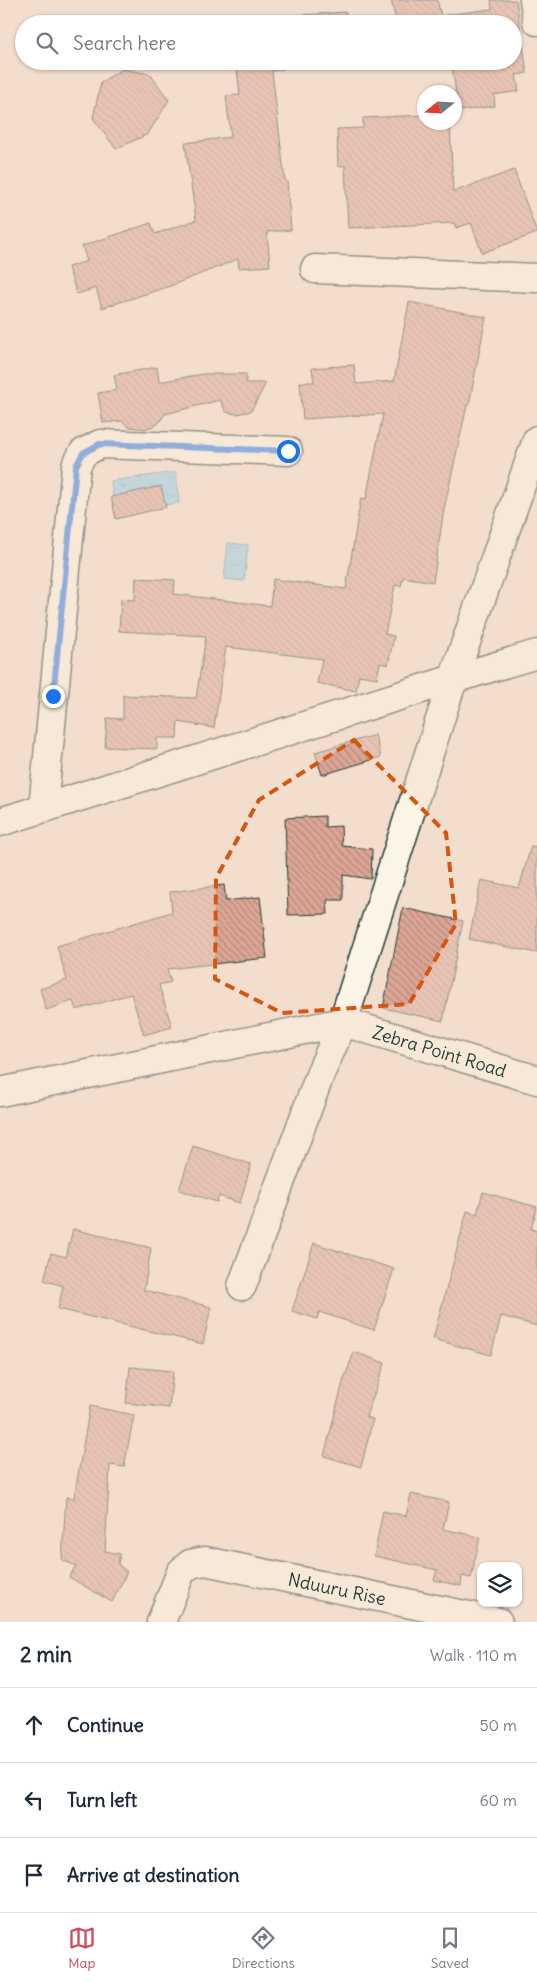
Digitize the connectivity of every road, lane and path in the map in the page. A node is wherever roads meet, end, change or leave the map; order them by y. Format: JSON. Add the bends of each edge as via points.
{"nodes":[{"id":1,"x":534,"y":0,"type":"edge"},
{"id":2,"x":537,"y":21,"type":"edge"},
{"id":3,"x":315,"y":269,"type":"dead end"},
{"id":4,"x":537,"y":278,"type":"edge"},
{"id":5,"x":537,"y":440,"type":"edge"},
{"id":6,"x":288,"y":451,"type":"dead end"},
{"id":7,"x":537,"y":654,"type":"edge"},
{"id":8,"x":453,"y":678,"type":"junction"},
{"id":9,"x":43,"y":808,"type":"junction"},
{"id":10,"x":0,"y":822,"type":"edge"},
{"id":11,"x":343,"y":1022,"type":"junction"},
{"id":12,"x":537,"y":1080,"type":"edge"},
{"id":13,"x":0,"y":1092,"type":"edge"},
{"id":14,"x":242,"y":1286,"type":"dead end"},
{"id":15,"x":161,"y":1622,"type":"edge"},
{"id":16,"x":498,"y":1622,"type":"edge"}],
"edges":[{"from":1,"to":2,"type":"street"},
{"from":3,"to":4,"type":"street"},
{"from":5,"to":8,"type":"street"},
{"from":6,"to":9,"type":"street","via":[[100,444],[83,453],[76,466]]},
{"from":7,"to":8,"type":"street"},
{"from":8,"to":9,"type":"street"},
{"from":8,"to":11,"type":"street"},
{"from":9,"to":10,"type":"street"},
{"from":11,"to":12,"type":"street","name":"Zebra Point Road"},
{"from":11,"to":13,"type":"street"},
{"from":11,"to":14,"type":"street","via":[[321,1072]]},
{"from":15,"to":16,"type":"street","name":"Nduuru Rise","via":[[180,1572],[190,1564],[205,1561]]}]}
